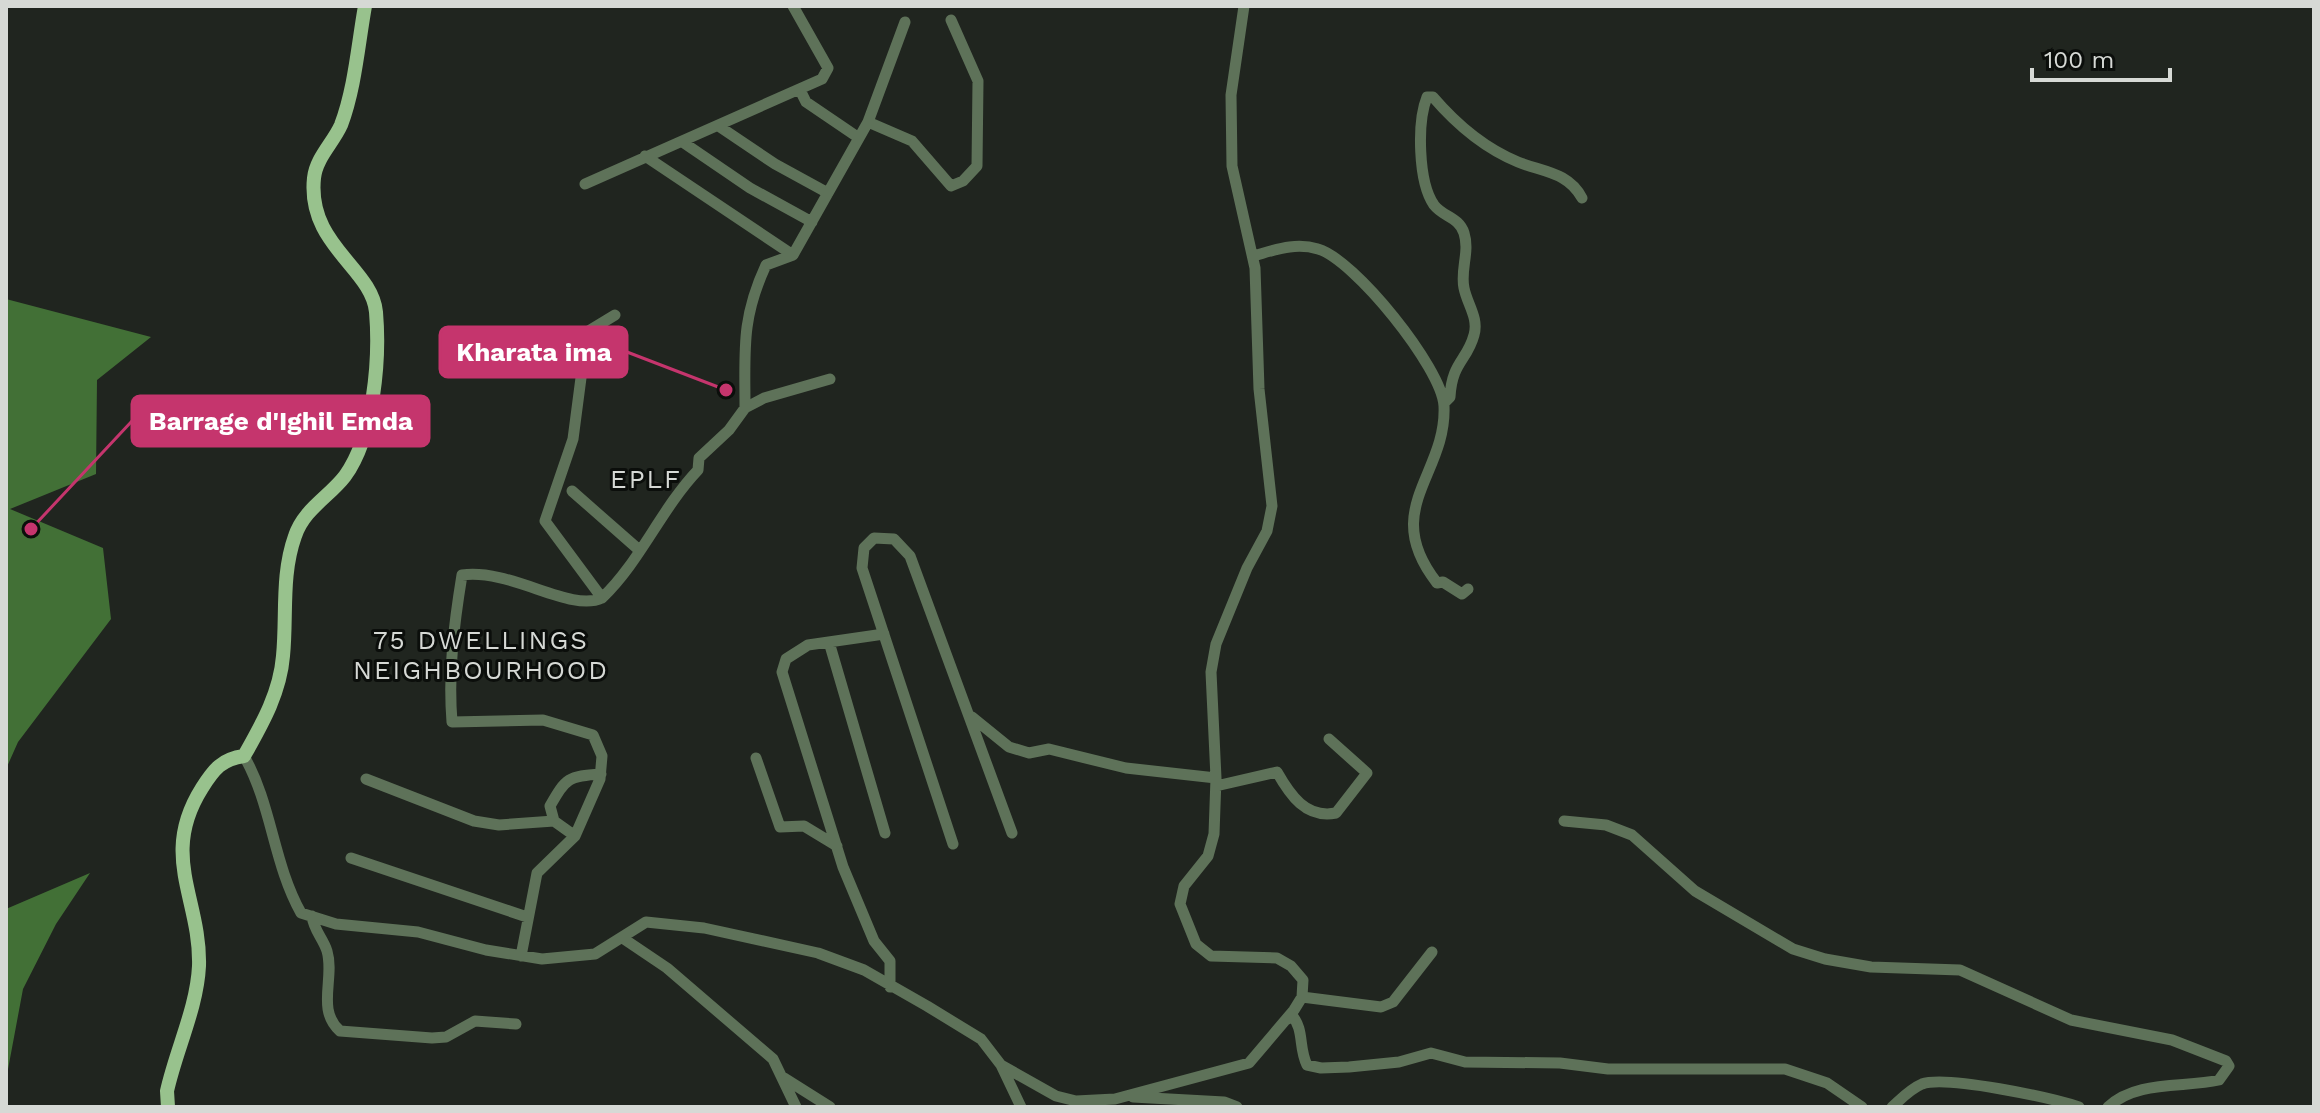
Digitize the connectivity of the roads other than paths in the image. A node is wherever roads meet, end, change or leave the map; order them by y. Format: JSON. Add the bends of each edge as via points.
{"nodes":[{"id":1,"x":365,"y":6,"type":"edge"},
{"id":2,"x":793,"y":6,"type":"edge"},
{"id":3,"x":1244,"y":6,"type":"edge"},
{"id":4,"x":951,"y":20,"type":"dead end"},
{"id":5,"x":905,"y":22,"type":"dead end"},
{"id":6,"x":800,"y":90,"type":"junction"},
{"id":7,"x":868,"y":122,"type":"junction"},
{"id":8,"x":720,"y":127,"type":"junction"},
{"id":9,"x":859,"y":138,"type":"junction"},
{"id":10,"x":684,"y":143,"type":"junction"},
{"id":11,"x":645,"y":156,"type":"junction"},
{"id":12,"x":585,"y":184,"type":"dead end"},
{"id":13,"x":828,"y":193,"type":"junction"},
{"id":14,"x":1582,"y":198,"type":"dead end"},
{"id":15,"x":812,"y":222,"type":"junction"},
{"id":16,"x":793,"y":255,"type":"junction"},
{"id":17,"x":1253,"y":256,"type":"junction"},
{"id":18,"x":615,"y":315,"type":"dead end"},
{"id":19,"x":830,"y":379,"type":"dead end"},
{"id":20,"x":1444,"y":403,"type":"junction"},
{"id":21,"x":745,"y":408,"type":"junction"},
{"id":22,"x":572,"y":491,"type":"dead end"},
{"id":23,"x":638,"y":549,"type":"junction"},
{"id":24,"x":1468,"y":589,"type":"dead end"},
{"id":25,"x":602,"y":598,"type":"junction"},
{"id":26,"x":884,"y":634,"type":"junction"},
{"id":27,"x":829,"y":642,"type":"junction"},
{"id":28,"x":970,"y":714,"type":"junction"},
{"id":29,"x":1329,"y":739,"type":"dead end"},
{"id":30,"x":244,"y":756,"type":"junction"},
{"id":31,"x":756,"y":758,"type":"dead end"},
{"id":32,"x":601,"y":774,"type":"junction"},
{"id":33,"x":366,"y":779,"type":"dead end"},
{"id":34,"x":1216,"y":782,"type":"junction"},
{"id":35,"x":554,"y":821,"type":"junction"},
{"id":36,"x":1564,"y":821,"type":"dead end"},
{"id":37,"x":885,"y":833,"type":"dead end"},
{"id":38,"x":1012,"y":833,"type":"dead end"},
{"id":39,"x":575,"y":836,"type":"junction"},
{"id":40,"x":953,"y":844,"type":"dead end"},
{"id":41,"x":837,"y":846,"type":"junction"},
{"id":42,"x":351,"y":858,"type":"dead end"},
{"id":43,"x":312,"y":916,"type":"junction"},
{"id":44,"x":527,"y":917,"type":"junction"},
{"id":45,"x":624,"y":939,"type":"junction"},
{"id":46,"x":1432,"y":952,"type":"dead end"},
{"id":47,"x":521,"y":956,"type":"junction"},
{"id":48,"x":890,"y":987,"type":"junction"},
{"id":49,"x":1302,"y":997,"type":"junction"},
{"id":50,"x":1288,"y":1019,"type":"junction"},
{"id":51,"x":516,"y":1024,"type":"dead end"},
{"id":52,"x":1001,"y":1065,"type":"junction"},
{"id":53,"x":783,"y":1078,"type":"junction"},
{"id":54,"x":1125,"y":1096,"type":"junction"},
{"id":55,"x":168,"y":1107,"type":"edge"},
{"id":56,"x":796,"y":1107,"type":"edge"},
{"id":57,"x":830,"y":1107,"type":"edge"},
{"id":58,"x":1021,"y":1107,"type":"edge"},
{"id":59,"x":1237,"y":1107,"type":"edge"},
{"id":60,"x":1862,"y":1107,"type":"edge"},
{"id":61,"x":1892,"y":1107,"type":"edge"},
{"id":62,"x":2079,"y":1107,"type":"edge"},
{"id":63,"x":2108,"y":1107,"type":"edge"}],
"edges":[{"from":1,"to":30,"type":"main road","via":[[347,104],[314,180],[322,227],[373,296],[374,389],[351,465],[296,533],[287,564],[280,677]]},
{"from":2,"to":6,"type":"street","via":[[828,68],[822,79]]},
{"from":3,"to":17,"type":"street","via":[[1231,95],[1232,166]]},
{"from":4,"to":7,"type":"street","via":[[978,81],[977,166],[951,186],[912,141]]},
{"from":5,"to":7,"type":"street"},
{"from":6,"to":8,"type":"street"},
{"from":6,"to":9,"type":"street","via":[[806,102]]},
{"from":7,"to":9,"type":"street"},
{"from":8,"to":10,"type":"street"},
{"from":8,"to":13,"type":"street"},
{"from":9,"to":13,"type":"street"},
{"from":10,"to":11,"type":"street"},
{"from":10,"to":15,"type":"street"},
{"from":11,"to":12,"type":"street"},
{"from":11,"to":16,"type":"street"},
{"from":13,"to":15,"type":"street"},
{"from":14,"to":20,"type":"street","via":[[1563,176],[1486,145],[1427,97],[1421,113],[1427,186],[1433,203],[1464,232],[1463,286],[1475,321],[1474,336],[1458,360]]},
{"from":15,"to":16,"type":"street"},
{"from":16,"to":21,"type":"street","via":[[766,265],[750,299]]},
{"from":17,"to":20,"type":"street","via":[[1300,244],[1322,250],[1378,297],[1436,378]]},
{"from":17,"to":34,"type":"street","via":[[1259,389],[1272,506],[1267,531],[1216,644],[1211,672]]},
{"from":18,"to":25,"type":"street","via":[[587,332],[573,439],[545,521]]},
{"from":19,"to":21,"type":"street"},
{"from":20,"to":24,"type":"street","via":[[1413,533],[1424,566],[1437,583],[1462,594]]},
{"from":21,"to":23,"type":"street","via":[[699,458],[698,470],[673,496]]},
{"from":22,"to":23,"type":"street"},
{"from":23,"to":25,"type":"street"},
{"from":25,"to":32,"type":"street","via":[[575,602],[514,579],[483,572],[462,575],[449,690],[452,722],[543,720],[593,735],[602,756]]},
{"from":26,"to":27,"type":"street"},
{"from":26,"to":28,"type":"street","via":[[862,568],[864,548],[874,538],[894,539],[910,556]]},
{"from":26,"to":40,"type":"street"},
{"from":27,"to":37,"type":"street"},
{"from":27,"to":41,"type":"street","via":[[794,651],[782,672]]},
{"from":28,"to":34,"type":"street","via":[[1009,747],[1029,753],[1049,749]]},
{"from":28,"to":38,"type":"street"},
{"from":29,"to":34,"type":"street","via":[[1367,773],[1336,813],[1299,805],[1277,772]]},
{"from":30,"to":43,"type":"street","via":[[257,780],[291,894],[301,913]]},
{"from":30,"to":55,"type":"main road","via":[[226,759],[211,773],[188,817],[183,872],[199,969],[167,1091]]},
{"from":31,"to":41,"type":"street","via":[[780,827],[804,826]]},
{"from":32,"to":35,"type":"street","via":[[564,782],[550,806]]},
{"from":32,"to":39,"type":"street"},
{"from":33,"to":35,"type":"street","via":[[474,821]]},
{"from":34,"to":49,"type":"street","via":[[1208,856],[1184,886],[1180,904],[1196,944],[1211,956],[1277,958],[1303,980]]},
{"from":35,"to":39,"type":"street"},
{"from":36,"to":63,"type":"street","via":[[1606,825],[1632,835],[1695,891],[1793,949],[1849,964],[1960,970],[2071,1020],[2172,1040],[2229,1066],[2219,1080],[2150,1088]]},
{"from":39,"to":44,"type":"street","via":[[537,873]]},
{"from":41,"to":48,"type":"street","via":[[874,941],[890,961]]},
{"from":42,"to":44,"type":"street"},
{"from":43,"to":47,"type":"street","via":[[336,924],[418,932]]},
{"from":43,"to":51,"type":"street","via":[[327,949],[329,1017],[340,1031],[432,1038],[446,1037],[475,1021]]},
{"from":44,"to":47,"type":"street"},
{"from":45,"to":47,"type":"street","via":[[595,954]]},
{"from":45,"to":48,"type":"street","via":[[646,922],[704,928],[818,953],[864,970]]},
{"from":45,"to":53,"type":"street","via":[[746,1035],[773,1059]]},
{"from":46,"to":49,"type":"street","via":[[1393,1002],[1381,1007]]},
{"from":48,"to":52,"type":"street","via":[[981,1039]]},
{"from":49,"to":50,"type":"street"},
{"from":50,"to":54,"type":"street","via":[[1249,1063]]},
{"from":50,"to":60,"type":"street","via":[[1291,1014],[1300,1024],[1307,1065],[1321,1068],[1399,1062],[1431,1053],[1465,1062],[1608,1069],[1785,1069],[1827,1083]]},
{"from":52,"to":54,"type":"street","via":[[1056,1096],[1095,1102]]},
{"from":52,"to":58,"type":"street"},
{"from":53,"to":56,"type":"street"},
{"from":53,"to":57,"type":"street"},
{"from":54,"to":59,"type":"street"},
{"from":61,"to":62,"type":"street","via":[[1910,1091],[1932,1082],[2031,1093]]}]}
